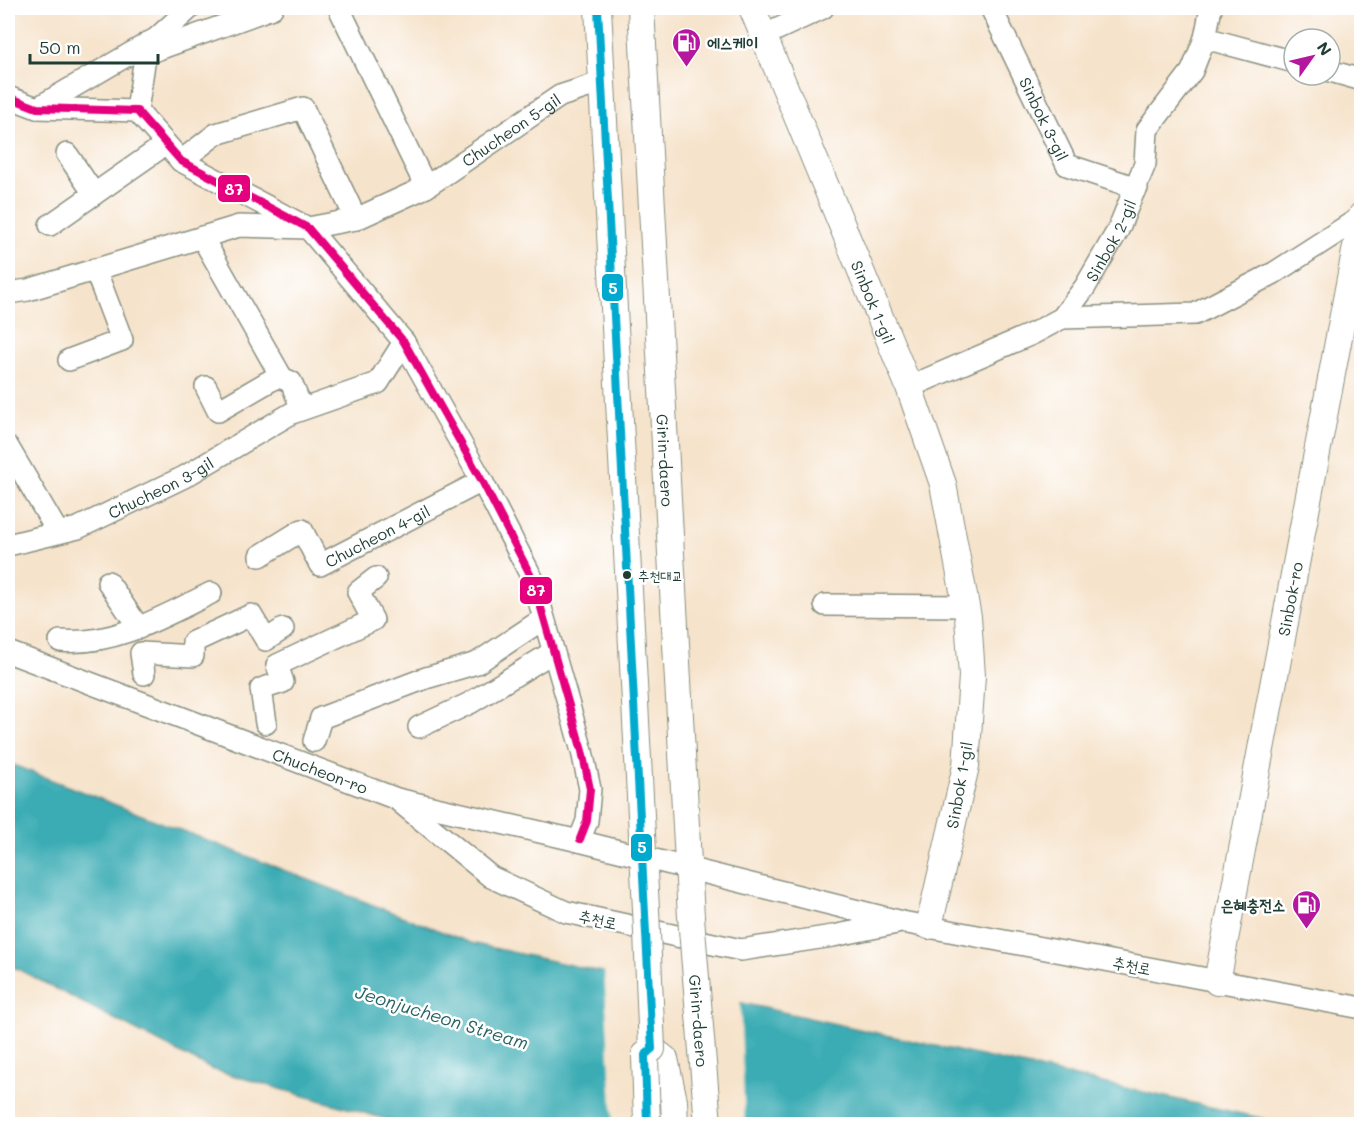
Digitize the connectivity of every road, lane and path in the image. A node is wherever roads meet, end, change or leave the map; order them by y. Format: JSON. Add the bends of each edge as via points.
{"nodes":[{"id":1,"x":190,"y":8,"type":"edge"},
{"id":2,"x":272,"y":8,"type":"edge"},
{"id":3,"x":339,"y":8,"type":"edge"},
{"id":4,"x":598,"y":8,"type":"edge"},
{"id":5,"x":641,"y":8,"type":"edge"},
{"id":6,"x":752,"y":8,"type":"edge"},
{"id":7,"x":823,"y":8,"type":"edge"},
{"id":8,"x":991,"y":8,"type":"edge"},
{"id":9,"x":1211,"y":8,"type":"edge"},
{"id":10,"x":763,"y":36,"type":"junction"},
{"id":11,"x":1205,"y":38,"type":"junction"},
{"id":12,"x":146,"y":49,"type":"junction"},
{"id":13,"x":1282,"y":59,"type":"edge"},
{"id":14,"x":1342,"y":74,"type":"edge"},
{"id":15,"x":1362,"y":80,"type":"edge"},
{"id":16,"x":603,"y":82,"type":"junction"},
{"id":17,"x":10,"y":101,"type":"edge"},
{"id":18,"x":37,"y":108,"type":"junction"},
{"id":19,"x":137,"y":111,"type":"junction"},
{"id":20,"x":166,"y":144,"type":"junction"},
{"id":21,"x":68,"y":154,"type":"dead end"},
{"id":22,"x":181,"y":161,"type":"junction"},
{"id":23,"x":426,"y":187,"type":"junction"},
{"id":24,"x":1137,"y":188,"type":"junction"},
{"id":25,"x":94,"y":194,"type":"junction"},
{"id":26,"x":1361,"y":216,"type":"edge"},
{"id":27,"x":356,"y":219,"type":"junction"},
{"id":28,"x":50,"y":225,"type":"dead end"},
{"id":29,"x":308,"y":228,"type":"junction"},
{"id":30,"x":202,"y":237,"type":"junction"},
{"id":31,"x":95,"y":268,"type":"junction"},
{"id":32,"x":8,"y":293,"type":"edge"},
{"id":33,"x":1062,"y":318,"type":"junction"},
{"id":34,"x":404,"y":342,"type":"junction"},
{"id":35,"x":69,"y":360,"type":"dead end"},
{"id":36,"x":280,"y":375,"type":"junction"},
{"id":37,"x":206,"y":387,"type":"dead end"},
{"id":38,"x":909,"y":387,"type":"junction"},
{"id":39,"x":302,"y":410,"type":"junction"},
{"id":40,"x":8,"y":447,"type":"edge"},
{"id":41,"x":482,"y":481,"type":"junction"},
{"id":42,"x":57,"y":531,"type":"junction"},
{"id":43,"x":8,"y":545,"type":"edge"},
{"id":44,"x":260,"y":556,"type":"dead end"},
{"id":45,"x":376,"y":578,"type":"dead end"},
{"id":46,"x":108,"y":582,"type":"dead end"},
{"id":47,"x":211,"y":593,"type":"dead end"},
{"id":48,"x":825,"y":605,"type":"dead end"},
{"id":49,"x":966,"y":606,"type":"junction"},
{"id":50,"x":543,"y":619,"type":"junction"},
{"id":51,"x":139,"y":628,"type":"junction"},
{"id":52,"x":283,"y":629,"type":"dead end"},
{"id":53,"x":60,"y":641,"type":"dead end"},
{"id":54,"x":8,"y":652,"type":"edge"},
{"id":55,"x":553,"y":652,"type":"junction"},
{"id":56,"x":144,"y":674,"type":"dead end"},
{"id":57,"x":266,"y":723,"type":"dead end"},
{"id":58,"x":419,"y":727,"type":"dead end"},
{"id":59,"x":314,"y":741,"type":"dead end"},
{"id":60,"x":397,"y":800,"type":"junction"},
{"id":61,"x":579,"y":841,"type":"junction"},
{"id":62,"x":643,"y":858,"type":"junction"},
{"id":63,"x":689,"y":870,"type":"junction"},
{"id":64,"x":902,"y":922,"type":"junction"},
{"id":65,"x":929,"y":926,"type":"junction"},
{"id":66,"x":1217,"y":982,"type":"junction"},
{"id":67,"x":1362,"y":1008,"type":"edge"},
{"id":68,"x":652,"y":1049,"type":"junction"},
{"id":69,"x":647,"y":1125,"type":"edge"},
{"id":70,"x":675,"y":1125,"type":"edge"},
{"id":71,"x":708,"y":1125,"type":"edge"}],
"edges":[{"from":1,"to":12,"type":"street"},
{"from":2,"to":12,"type":"street"},
{"from":3,"to":23,"type":"street"},
{"from":4,"to":16,"type":"street"},
{"from":5,"to":63,"type":"street","name":"Girin-daero"},
{"from":6,"to":10,"type":"street","name":"Sinbok 1-gil"},
{"from":7,"to":10,"type":"street"},
{"from":8,"to":24,"type":"street","name":"Sinbok 3-gil","via":[[1067,165]]},
{"from":9,"to":11,"type":"street","name":"Sinbok 2-gil"},
{"from":10,"to":38,"type":"street","name":"Sinbok 1-gil"},
{"from":11,"to":13,"type":"street"},
{"from":11,"to":24,"type":"street","name":"Sinbok 2-gil","via":[[1192,71],[1148,130],[1145,164]]},
{"from":12,"to":18,"type":"street"},
{"from":12,"to":19,"type":"street"},
{"from":14,"to":15,"type":"street"},
{"from":16,"to":23,"type":"street","name":"Chucheon 5-gil","via":[[560,96]]},
{"from":16,"to":62,"type":"street"},
{"from":17,"to":18,"type":"street"},
{"from":18,"to":19,"type":"street"},
{"from":19,"to":20,"type":"street"},
{"from":20,"to":22,"type":"street"},
{"from":20,"to":25,"type":"street"},
{"from":21,"to":25,"type":"street"},
{"from":22,"to":27,"type":"street","via":[[216,134],[303,108]]},
{"from":22,"to":29,"type":"street"},
{"from":23,"to":27,"type":"street","name":"Chucheon 5-gil"},
{"from":24,"to":33,"type":"street","name":"Sinbok 2-gil","via":[[1085,288]]},
{"from":25,"to":28,"type":"street"},
{"from":26,"to":33,"type":"street","via":[[1274,273],[1195,314]]},
{"from":26,"to":66,"type":"street","name":"Sinbok-ro"},
{"from":27,"to":29,"type":"street","name":"Chucheon 5-gil"},
{"from":29,"to":30,"type":"street","name":"Chucheon 5-gil","via":[[239,226]]},
{"from":29,"to":34,"type":"street"},
{"from":30,"to":31,"type":"street","name":"Chucheon 5-gil"},
{"from":30,"to":36,"type":"street"},
{"from":31,"to":32,"type":"street","name":"Chucheon 5-gil"},
{"from":31,"to":35,"type":"street","via":[[122,340]]},
{"from":33,"to":38,"type":"street","name":"Sinbok 2-gil"},
{"from":34,"to":39,"type":"street","name":"Chucheon 3-gil","via":[[378,383]]},
{"from":34,"to":41,"type":"street"},
{"from":36,"to":37,"type":"street","via":[[218,411]]},
{"from":36,"to":39,"type":"street","via":[[291,382]]},
{"from":38,"to":49,"type":"street","name":"Sinbok 1-gil","via":[[943,484]]},
{"from":39,"to":42,"type":"street","name":"Chucheon 3-gil","via":[[184,477],[78,528]]},
{"from":40,"to":42,"type":"street"},
{"from":41,"to":44,"type":"street","name":"Chucheon 4-gil","via":[[320,565],[302,530]]},
{"from":41,"to":50,"type":"street","via":[[533,580]]},
{"from":42,"to":43,"type":"street","name":"Chucheon 3-gil"},
{"from":45,"to":57,"type":"street","via":[[358,592],[372,620],[278,665],[283,682],[261,689]]},
{"from":46,"to":51,"type":"street"},
{"from":47,"to":51,"type":"street"},
{"from":48,"to":49,"type":"street"},
{"from":49,"to":65,"type":"street","name":"Sinbok 1-gil","via":[[972,676],[966,766]]},
{"from":50,"to":55,"type":"street"},
{"from":50,"to":59,"type":"street","name":"Chucheon-ro","via":[[477,663],[321,718]]},
{"from":51,"to":53,"type":"street","via":[[82,643]]},
{"from":52,"to":56,"type":"street","via":[[266,640],[251,615],[193,642],[193,656],[141,653]]},
{"from":54,"to":60,"type":"street","name":"Chucheon-ro"},
{"from":55,"to":58,"type":"street","via":[[470,703]]},
{"from":55,"to":61,"type":"street","via":[[590,789],[587,821]]},
{"from":60,"to":61,"type":"street","name":"Chucheon-ro"},
{"from":60,"to":64,"type":"street","name":"추천로","via":[[491,877],[566,912],[741,950]]},
{"from":61,"to":62,"type":"street","name":"Chucheon-ro"},
{"from":62,"to":63,"type":"street","name":"추천로"},
{"from":62,"to":68,"type":"street","bridge":true},
{"from":63,"to":64,"type":"street","name":"추천로"},
{"from":63,"to":71,"type":"street","name":"Girin-daero","bridge":true},
{"from":64,"to":65,"type":"street","name":"추천로"},
{"from":65,"to":66,"type":"street","name":"추천로"},
{"from":66,"to":67,"type":"street","name":"추천로"},
{"from":68,"to":69,"type":"street","bridge":true,"via":[[645,1055]]},
{"from":68,"to":70,"type":"street","via":[[665,1059]]}]}
